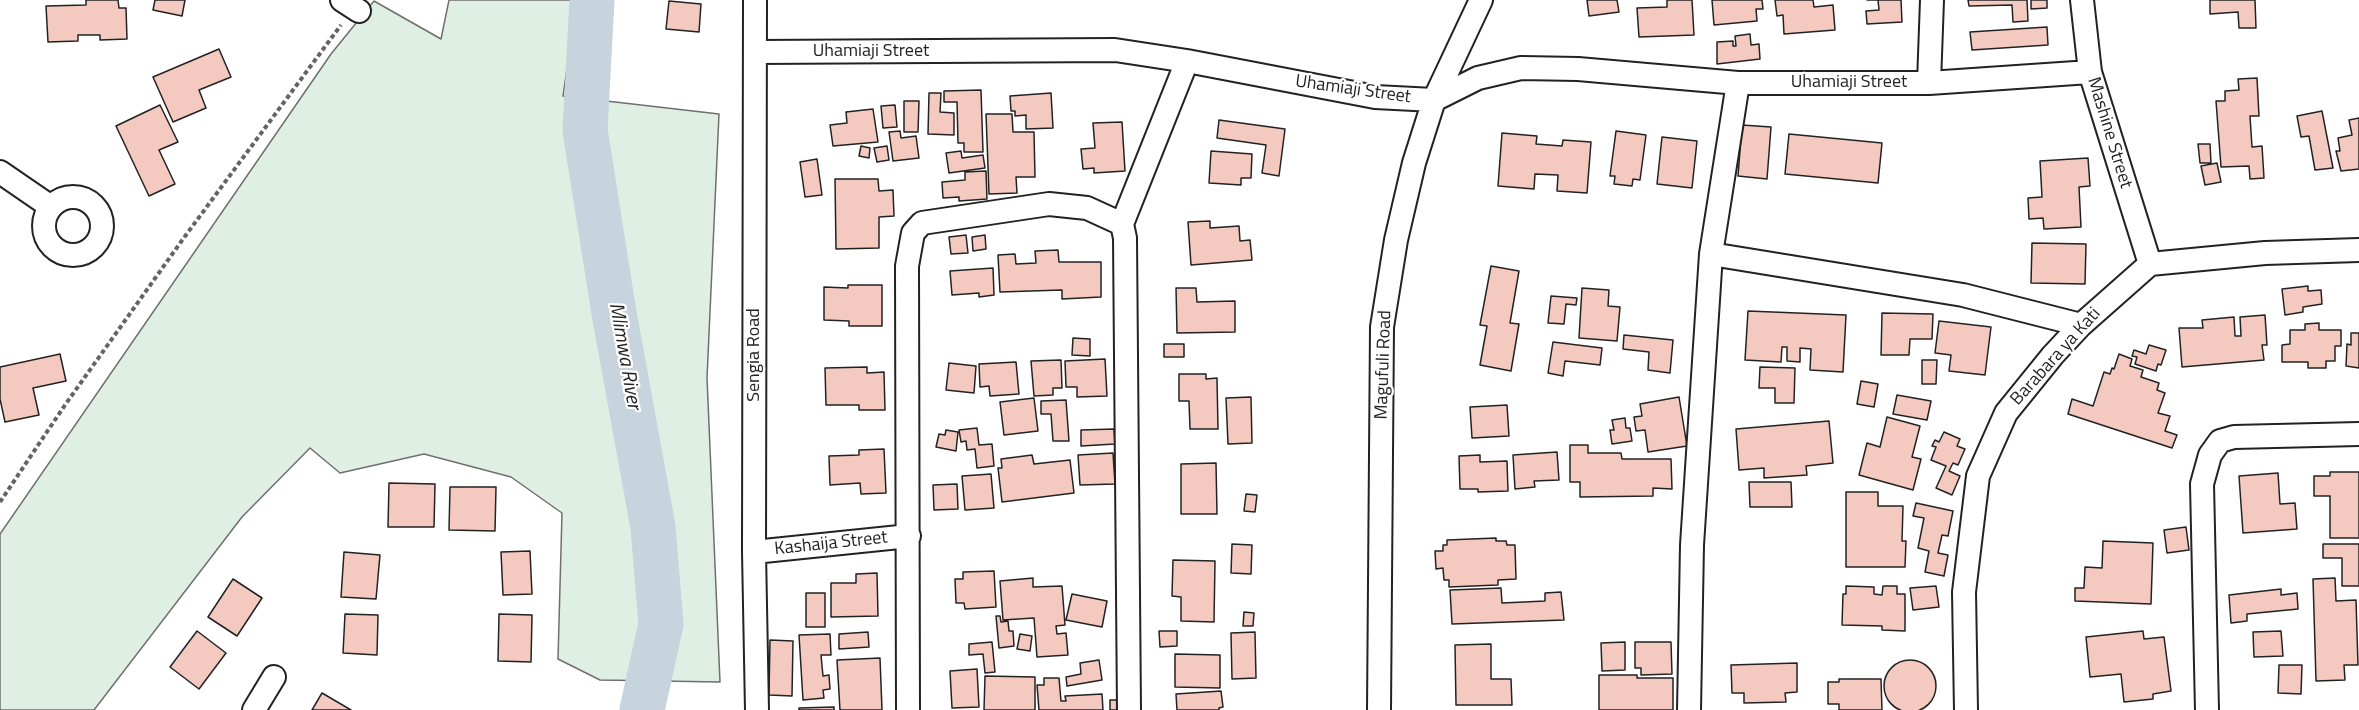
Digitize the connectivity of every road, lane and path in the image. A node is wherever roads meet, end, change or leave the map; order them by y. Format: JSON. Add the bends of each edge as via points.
{"nodes":[{"id":1,"x":755,"y":0,"type":"edge"},
{"id":2,"x":1482,"y":0,"type":"edge"},
{"id":3,"x":1932,"y":0,"type":"edge"},
{"id":4,"x":2082,"y":0,"type":"edge"},
{"id":5,"x":351,"y":6,"type":"edge"},
{"id":6,"x":756,"y":52,"type":"junction"},
{"id":7,"x":1186,"y":61,"type":"junction"},
{"id":8,"x":2090,"y":72,"type":"junction"},
{"id":9,"x":1738,"y":83,"type":"junction"},
{"id":10,"x":1929,"y":83,"type":"junction"},
{"id":11,"x":1434,"y":100,"type":"junction"},
{"id":12,"x":0,"y":172,"type":"edge"},
{"id":13,"x":51,"y":207,"type":"dead end"},
{"id":14,"x":1122,"y":224,"type":"junction"},
{"id":15,"x":2359,"y":250,"type":"edge"},
{"id":16,"x":1712,"y":254,"type":"junction"},
{"id":17,"x":2150,"y":264,"type":"junction"},
{"id":18,"x":2081,"y":325,"type":"junction"},
{"id":19,"x":2359,"y":434,"type":"edge"},
{"id":20,"x":0,"y":501,"type":"edge"},
{"id":21,"x":909,"y":536,"type":"junction"},
{"id":22,"x":754,"y":552,"type":"junction"},
{"id":23,"x":274,"y":677,"type":"dead end"},
{"id":24,"x":254,"y":710,"type":"edge"},
{"id":25,"x":757,"y":710,"type":"edge"},
{"id":26,"x":908,"y":710,"type":"edge"},
{"id":27,"x":1129,"y":710,"type":"edge"},
{"id":28,"x":1379,"y":710,"type":"edge"},
{"id":29,"x":1689,"y":710,"type":"edge"},
{"id":30,"x":1966,"y":710,"type":"edge"},
{"id":31,"x":2207,"y":710,"type":"edge"}],
"edges":[{"from":1,"to":6,"type":"street","name":"Sengia Road"},
{"from":2,"to":11,"type":"street","name":"Magufuli Road"},
{"from":3,"to":10,"type":"street"},
{"from":4,"to":8,"type":"street","name":"Mashine Street"},
{"from":5,"to":20,"type":"path"},
{"from":6,"to":7,"type":"street","name":"Uhamiaji Street","via":[[1114,50]]},
{"from":6,"to":22,"type":"street","name":"Sengia Road"},
{"from":7,"to":11,"type":"street","name":"Uhamiaji Street","via":[[1375,97]]},
{"from":7,"to":14,"type":"street"},
{"from":8,"to":10,"type":"street","name":"Uhamiaji Street"},
{"from":8,"to":17,"type":"street","name":"Mashine Street"},
{"from":9,"to":10,"type":"street","name":"Uhamiaji Street"},
{"from":9,"to":11,"type":"street","name":"Uhamiaji Street","via":[[1521,68],[1478,78]]},
{"from":9,"to":16,"type":"street"},
{"from":11,"to":28,"type":"street","name":"Magufuli Road","via":[[1396,240],[1382,327]]},
{"from":12,"to":13,"type":"street"},
{"from":14,"to":21,"type":"street","via":[[1087,208],[1049,204],[922,223],[913,232],[907,266]]},
{"from":14,"to":27,"type":"street"},
{"from":15,"to":17,"type":"street","via":[[2265,253]]},
{"from":16,"to":18,"type":"street","via":[[1963,295]]},
{"from":16,"to":29,"type":"street","via":[[1692,545]]},
{"from":17,"to":18,"type":"street","name":"Barabara ya Kati"},
{"from":18,"to":30,"type":"street","name":"Barabara ya Kati","via":[[2006,413],[1978,476],[1964,592]]},
{"from":19,"to":31,"type":"street","via":[[2234,437],[2220,441],[2210,455],[2202,484]]},
{"from":21,"to":22,"type":"street","name":"Kashaija Street"},
{"from":21,"to":26,"type":"street"},
{"from":22,"to":25,"type":"street","name":"Sengia Road"},
{"from":23,"to":24,"type":"street"}]}
